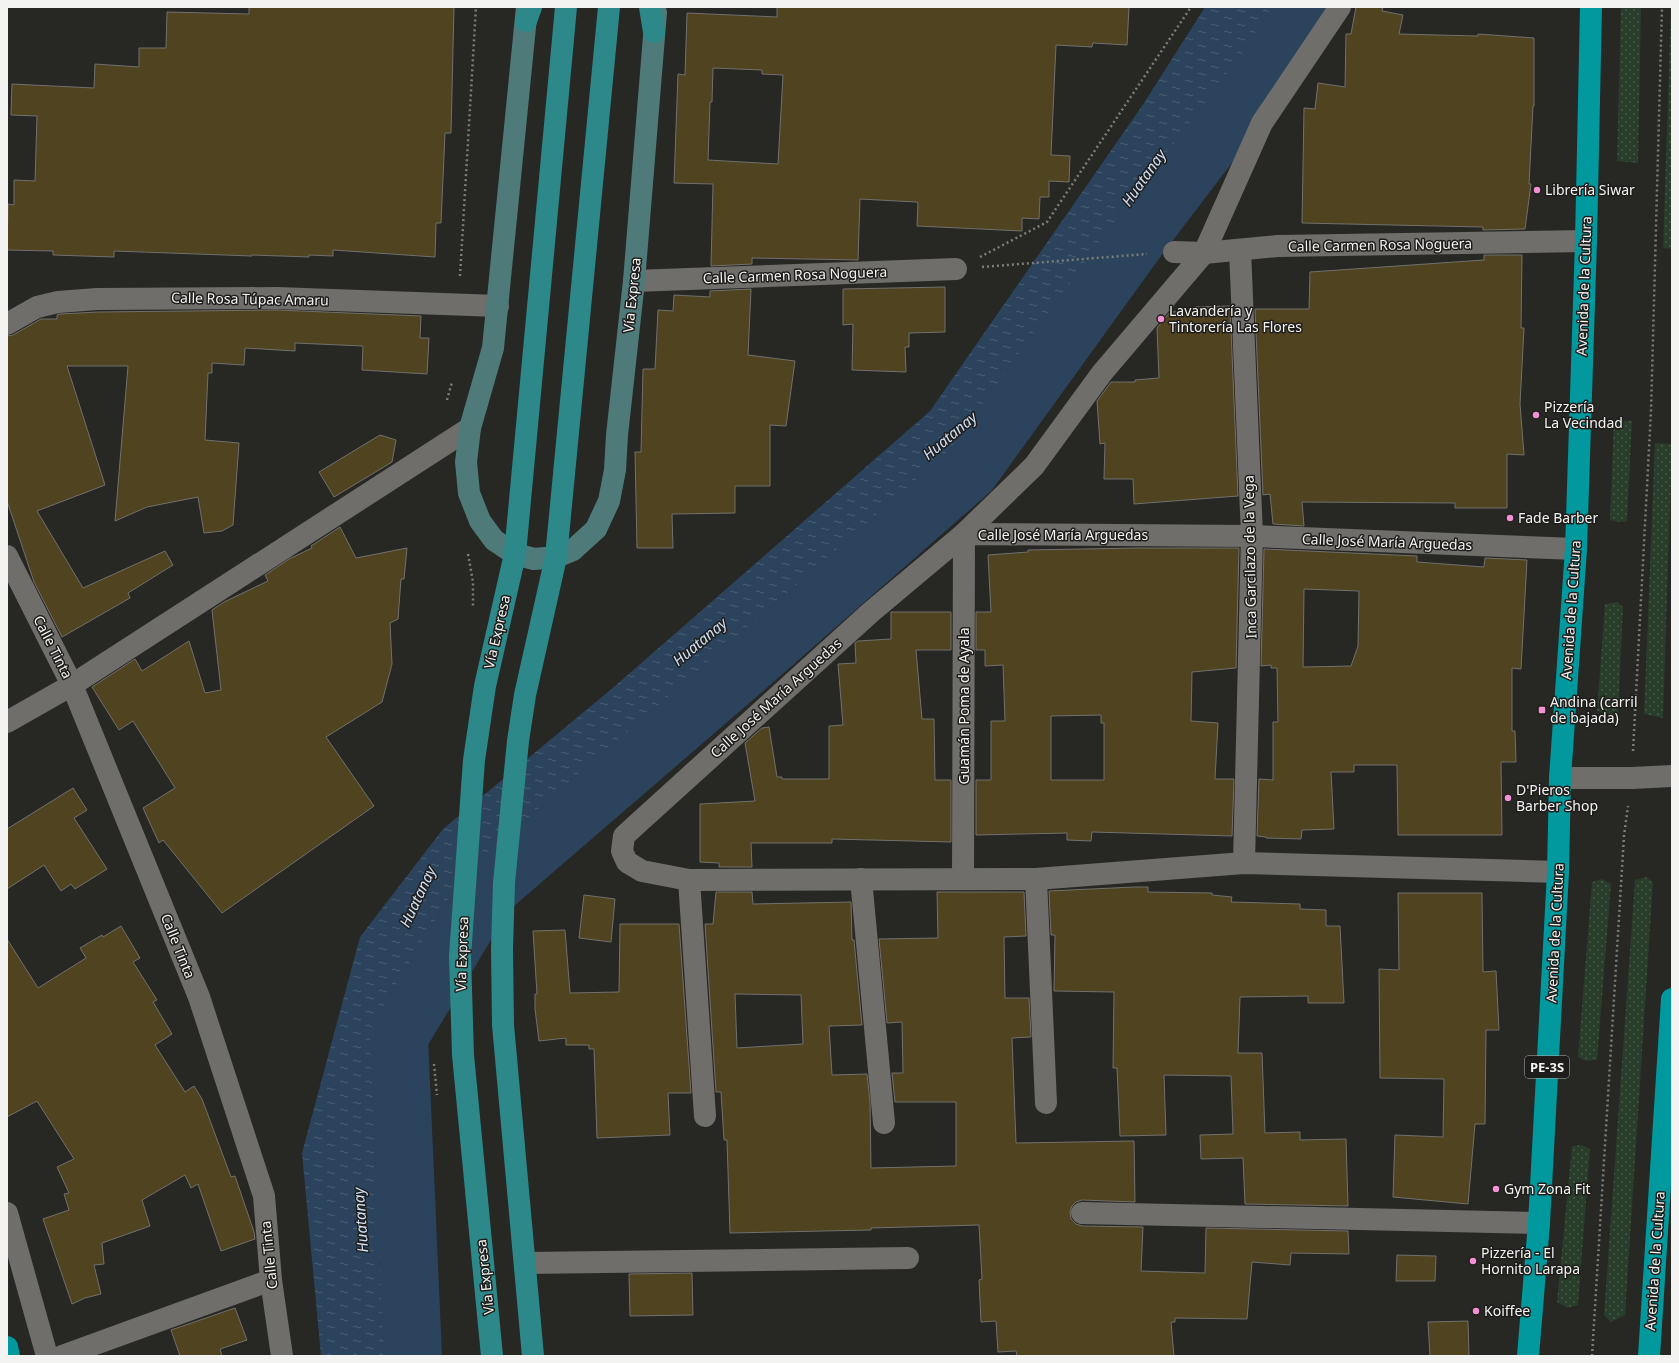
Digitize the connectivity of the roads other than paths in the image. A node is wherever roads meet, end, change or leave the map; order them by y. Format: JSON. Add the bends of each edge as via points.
{"nodes":[{"id":1,"x":566,"y":7,"type":"edge"},
{"id":2,"x":609,"y":7,"type":"edge"},
{"id":3,"x":650,"y":7,"type":"edge"},
{"id":4,"x":656,"y":7,"type":"edge"},
{"id":5,"x":1340,"y":7,"type":"edge"},
{"id":6,"x":1591,"y":7,"type":"edge"},
{"id":7,"x":528,"y":12,"type":"edge"},
{"id":8,"x":654,"y":32,"type":"junction"},
{"id":9,"x":1586,"y":241,"type":"junction"},
{"id":10,"x":1240,"y":250,"type":"junction"},
{"id":11,"x":1174,"y":252,"type":"road end"},
{"id":12,"x":1204,"y":254,"type":"junction"},
{"id":13,"x":956,"y":269,"type":"road end"},
{"id":14,"x":634,"y":281,"type":"junction"},
{"id":15,"x":498,"y":306,"type":"junction"},
{"id":16,"x":7,"y":324,"type":"edge"},
{"id":17,"x":470,"y":428,"type":"junction"},
{"id":18,"x":964,"y":534,"type":"junction"},
{"id":19,"x":1252,"y":536,"type":"junction"},
{"id":20,"x":1576,"y":549,"type":"junction"},
{"id":21,"x":515,"y":554,"type":"junction"},
{"id":22,"x":7,"y":556,"type":"edge"},
{"id":23,"x":556,"y":557,"type":"junction"},
{"id":24,"x":72,"y":685,"type":"junction"},
{"id":25,"x":7,"y":722,"type":"edge"},
{"id":26,"x":1672,"y":776,"type":"edge"},
{"id":27,"x":1560,"y":778,"type":"junction"},
{"id":28,"x":1244,"y":863,"type":"junction"},
{"id":29,"x":1558,"y":872,"type":"junction"},
{"id":30,"x":861,"y":879,"type":"junction"},
{"id":31,"x":963,"y":879,"type":"junction"},
{"id":32,"x":1036,"y":879,"type":"junction"},
{"id":33,"x":689,"y":880,"type":"junction"},
{"id":34,"x":1672,"y":999,"type":"edge"},
{"id":35,"x":1046,"y":1103,"type":"dead end"},
{"id":36,"x":705,"y":1116,"type":"dead end"},
{"id":37,"x":884,"y":1123,"type":"dead end"},
{"id":38,"x":7,"y":1213,"type":"edge"},
{"id":39,"x":1082,"y":1213,"type":"dead end"},
{"id":40,"x":1539,"y":1223,"type":"junction"},
{"id":41,"x":908,"y":1258,"type":"dead end"},
{"id":42,"x":525,"y":1263,"type":"junction"},
{"id":43,"x":271,"y":1280,"type":"junction"},
{"id":44,"x":7,"y":1347,"type":"edge"},
{"id":45,"x":10,"y":1356,"type":"edge"},
{"id":46,"x":47,"y":1356,"type":"edge"},
{"id":47,"x":62,"y":1356,"type":"edge"},
{"id":48,"x":282,"y":1356,"type":"edge"},
{"id":49,"x":492,"y":1356,"type":"edge"},
{"id":50,"x":533,"y":1356,"type":"edge"},
{"id":51,"x":1528,"y":1356,"type":"edge"},
{"id":52,"x":1650,"y":1356,"type":"edge"}],
"edges":[{"from":1,"to":21,"type":"main road","name":"Vía Expresa"},
{"from":2,"to":23,"type":"main road"},
{"from":3,"to":8,"type":"main road"},
{"from":4,"to":8,"type":"main road","name":"Vía Expresa"},
{"from":5,"to":12,"type":"street","via":[[1262,123]]},
{"from":6,"to":9,"type":"highway","name":"Avenida de la Cultura","number":"PE-3S"},
{"from":7,"to":15,"type":"main road","name":"Vía Expresa"},
{"from":8,"to":14,"type":"main road","name":"Vía Expresa"},
{"from":9,"to":10,"type":"street","name":"Calle Carmen Rosa Noguera","via":[[1278,246]]},
{"from":9,"to":20,"type":"highway","name":"Avenida de la Cultura","number":"PE-3S"},
{"from":10,"to":12,"type":"street","name":"Calle Carmen Rosa Noguera"},
{"from":10,"to":19,"type":"street","name":"Inca Garcilazo de la Vega"},
{"from":11,"to":12,"type":"street","name":"Calle Carmen Rosa Noguera"},
{"from":12,"to":18,"type":"street","via":[[1102,373],[1034,466]]},
{"from":13,"to":14,"type":"street","name":"Calle Carmen Rosa Noguera"},
{"from":14,"to":23,"type":"main road","name":"Vía Expresa","via":[[615,470],[609,501],[596,529],[573,550]]},
{"from":15,"to":16,"type":"street","name":"Calle Rosa Túpac Amaru","via":[[277,298],[97,298],[37,307]]},
{"from":15,"to":17,"type":"main road","name":"Vía Expresa","via":[[493,348]]},
{"from":17,"to":21,"type":"main road","name":"Vía Expresa","via":[[466,462],[469,493],[480,521],[494,540]]},
{"from":17,"to":24,"type":"street"},
{"from":18,"to":19,"type":"street","name":"Calle José María Arguedas"},
{"from":18,"to":31,"type":"street","name":"Guamán Poma de Ayala"},
{"from":18,"to":33,"type":"street","name":"Calle José María Arguedas","via":[[871,612],[624,836],[622,851],[627,862],[642,871]]},
{"from":19,"to":20,"type":"street","name":"Calle José María Arguedas"},
{"from":19,"to":28,"type":"street","name":"Inca Garcilazo de la Vega"},
{"from":20,"to":27,"type":"highway","name":"Avenida de la Cultura","number":"PE-3S"},
{"from":21,"to":23,"type":"main road","name":"Vía Expresa","via":[[534,559]]},
{"from":21,"to":49,"type":"main road","name":"Vía Expresa","via":[[485,686],[474,760],[460,956],[463,1055]]},
{"from":22,"to":24,"type":"street","name":"Calle Tinta"},
{"from":23,"to":42,"type":"main road","via":[[525,695],[504,883],[503,1025]]},
{"from":24,"to":25,"type":"street"},
{"from":24,"to":43,"type":"street","name":"Calle Tinta","via":[[199,997],[264,1196]]},
{"from":26,"to":27,"type":"street"},
{"from":27,"to":29,"type":"highway","name":"Avenida de la Cultura","number":"PE-3S"},
{"from":28,"to":29,"type":"street","name":"Calle José María Arguedas"},
{"from":28,"to":32,"type":"street","name":"Calle José María Arguedas"},
{"from":29,"to":40,"type":"highway","name":"Avenida de la Cultura","number":"PE-3S"},
{"from":30,"to":31,"type":"street","name":"Calle José María Arguedas"},
{"from":30,"to":33,"type":"street","name":"Calle José María Arguedas"},
{"from":30,"to":37,"type":"street"},
{"from":31,"to":32,"type":"street","name":"Calle José María Arguedas"},
{"from":32,"to":35,"type":"street"},
{"from":33,"to":36,"type":"street"},
{"from":34,"to":52,"type":"highway","name":"Avenida de la Cultura"},
{"from":38,"to":46,"type":"street"},
{"from":39,"to":40,"type":"street"},
{"from":40,"to":51,"type":"highway","name":"Avenida de la Cultura","number":"PE-3S"},
{"from":41,"to":42,"type":"street"},
{"from":42,"to":50,"type":"main road"},
{"from":43,"to":47,"type":"street"},
{"from":43,"to":48,"type":"street","name":"Calle Tinta"},
{"from":44,"to":45,"type":"highway"}]}
